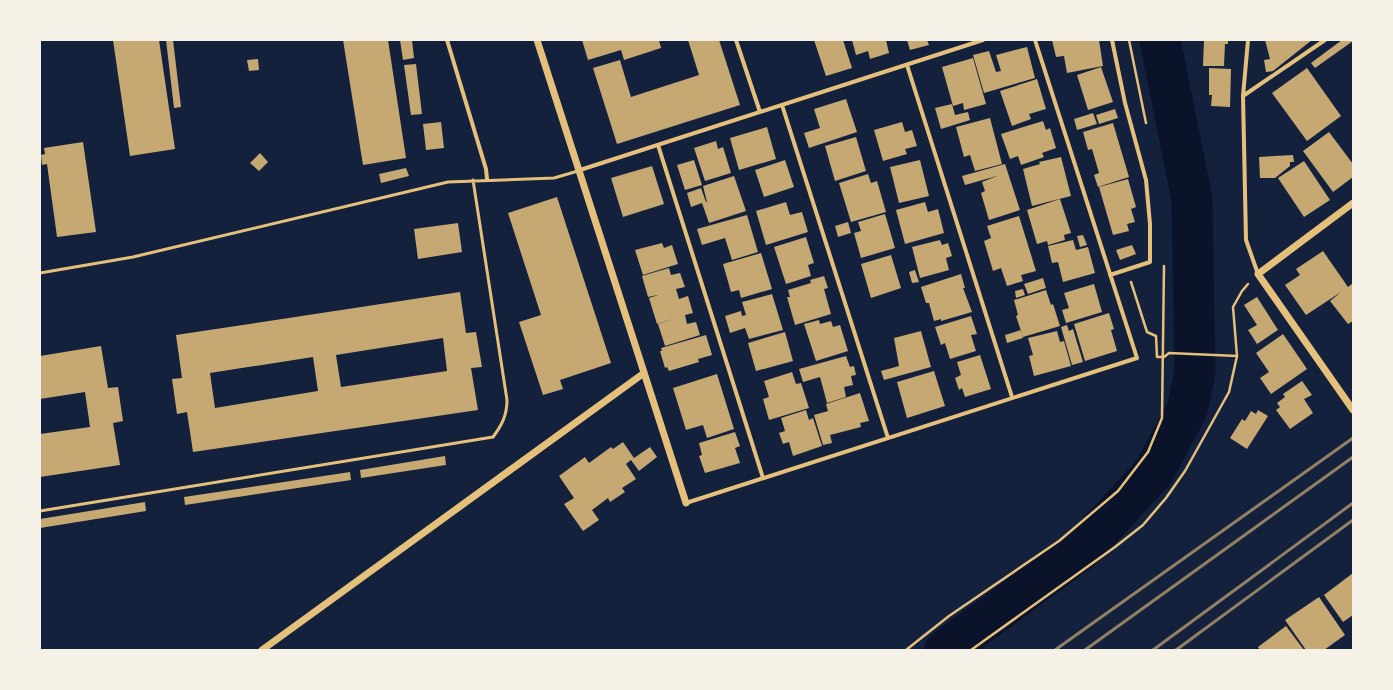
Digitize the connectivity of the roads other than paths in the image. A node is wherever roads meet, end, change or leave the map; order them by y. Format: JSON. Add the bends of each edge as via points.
{"nodes":[{"id":1,"x":447,"y":40,"type":"edge"},
{"id":2,"x":537,"y":40,"type":"edge"},
{"id":3,"x":736,"y":40,"type":"edge"},
{"id":4,"x":983,"y":40,"type":"edge"},
{"id":5,"x":1035,"y":40,"type":"edge"},
{"id":6,"x":1112,"y":40,"type":"edge"},
{"id":7,"x":1248,"y":40,"type":"edge"},
{"id":8,"x":1325,"y":40,"type":"edge"},
{"id":9,"x":907,"y":65,"type":"junction"},
{"id":10,"x":1243,"y":96,"type":"junction"},
{"id":11,"x":782,"y":105,"type":"junction"},
{"id":12,"x":760,"y":112,"type":"junction"},
{"id":13,"x":658,"y":145,"type":"junction"},
{"id":14,"x":580,"y":170,"type":"junction"},
{"id":15,"x":473,"y":180,"type":"junction"},
{"id":16,"x":487,"y":180,"type":"junction"},
{"id":17,"x":1353,"y":203,"type":"edge"},
{"id":18,"x":40,"y":273,"type":"edge"},
{"id":19,"x":1258,"y":274,"type":"junction"},
{"id":20,"x":1110,"y":275,"type":"junction"},
{"id":21,"x":644,"y":373,"type":"junction"},
{"id":22,"x":1012,"y":397,"type":"junction"},
{"id":23,"x":1353,"y":410,"type":"edge"},
{"id":24,"x":888,"y":438,"type":"junction"},
{"id":25,"x":763,"y":478,"type":"junction"},
{"id":26,"x":686,"y":503,"type":"joint"},
{"id":27,"x":40,"y":511,"type":"edge"},
{"id":28,"x":262,"y":650,"type":"edge"}],
"edges":[{"from":1,"to":16,"type":"street","via":[[486,169]]},
{"from":2,"to":14,"type":"street"},
{"from":3,"to":12,"type":"street"},
{"from":4,"to":9,"type":"street"},
{"from":5,"to":20,"type":"street"},
{"from":6,"to":20,"type":"street","via":[[1125,103],[1146,180],[1150,262]]},
{"from":7,"to":10,"type":"street"},
{"from":8,"to":10,"type":"street"},
{"from":9,"to":11,"type":"street"},
{"from":9,"to":22,"type":"street"},
{"from":10,"to":19,"type":"street","via":[[1246,240]]},
{"from":11,"to":12,"type":"street"},
{"from":11,"to":24,"type":"street"},
{"from":12,"to":13,"type":"street"},
{"from":13,"to":14,"type":"street"},
{"from":13,"to":25,"type":"street"},
{"from":14,"to":16,"type":"lane","via":[[554,178]]},
{"from":14,"to":21,"type":"street"},
{"from":15,"to":16,"type":"lane"},
{"from":15,"to":18,"type":"lane","via":[[448,182],[133,257]]},
{"from":15,"to":27,"type":"lane","via":[[507,400],[502,425],[493,437]]},
{"from":17,"to":19,"type":"street"},
{"from":19,"to":23,"type":"street"},
{"from":20,"to":22,"type":"street","via":[[1137,358]]},
{"from":21,"to":26,"type":"street"},
{"from":21,"to":28,"type":"street"},
{"from":22,"to":24,"type":"street"},
{"from":24,"to":25,"type":"street"},
{"from":25,"to":26,"type":"street"}]}
